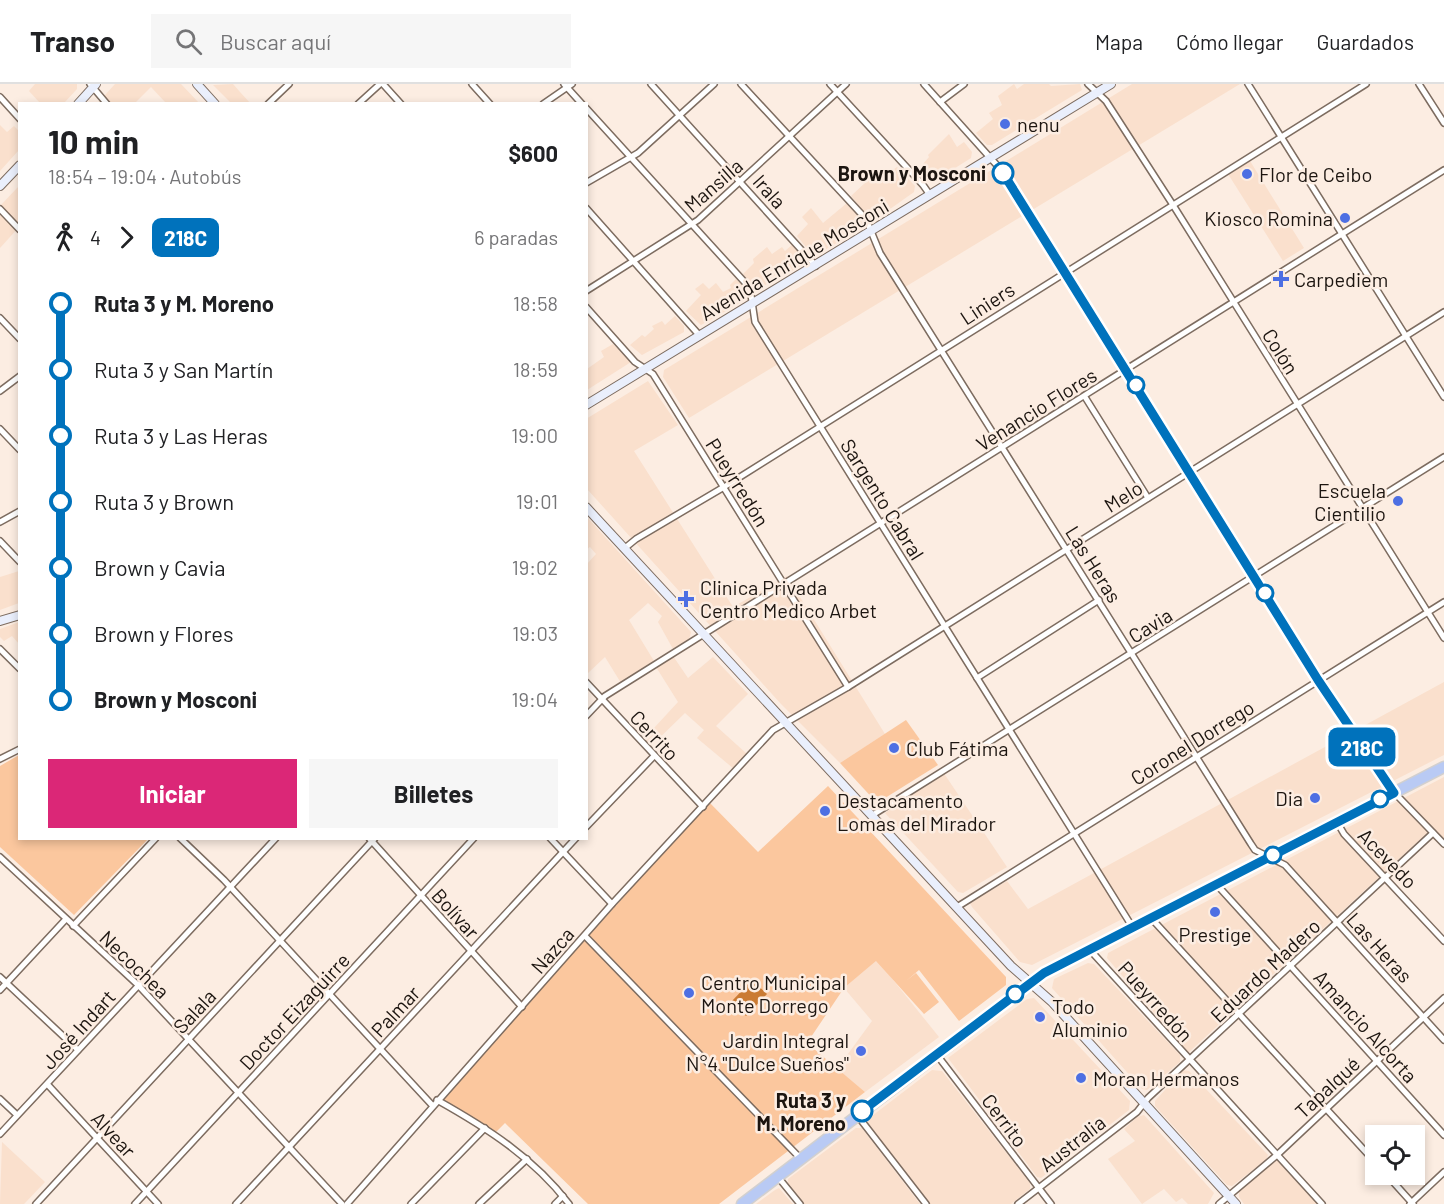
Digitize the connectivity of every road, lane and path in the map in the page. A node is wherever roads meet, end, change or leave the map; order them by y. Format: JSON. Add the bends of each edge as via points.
{"nodes":[{"id":1,"x":198,"y":84,"type":"edge"},
{"id":2,"x":289,"y":84,"type":"edge"},
{"id":3,"x":381,"y":84,"type":"edge"},
{"id":4,"x":472,"y":84,"type":"edge"},
{"id":5,"x":651,"y":84,"type":"edge"},
{"id":6,"x":714,"y":84,"type":"edge"},
{"id":7,"x":741,"y":84,"type":"edge"},
{"id":8,"x":830,"y":84,"type":"edge"},
{"id":9,"x":846,"y":84,"type":"edge"},
{"id":10,"x":924,"y":84,"type":"edge"},
{"id":11,"x":964,"y":84,"type":"edge"},
{"id":12,"x":1088,"y":84,"type":"edge"},
{"id":13,"x":1111,"y":84,"type":"edge"},
{"id":14,"x":1248,"y":84,"type":"edge"},
{"id":15,"x":1366,"y":84,"type":"edge"},
{"id":16,"x":1419,"y":84,"type":"edge"},
{"id":17,"x":93,"y":85,"type":"edge"},
{"id":18,"x":568,"y":85,"type":"edge"},
{"id":19,"x":837,"y":92,"type":"junction"},
{"id":20,"x":1097,"y":93,"type":"junction"},
{"id":21,"x":0,"y":97,"type":"edge"},
{"id":22,"x":80,"y":102,"type":"edge"},
{"id":23,"x":106,"y":102,"type":"edge"},
{"id":24,"x":213,"y":102,"type":"edge"},
{"id":25,"x":270,"y":102,"type":"edge"},
{"id":26,"x":360,"y":102,"type":"edge"},
{"id":27,"x":399,"y":102,"type":"edge"},
{"id":28,"x":488,"y":102,"type":"edge"},
{"id":29,"x":546,"y":102,"type":"edge"},
{"id":30,"x":581,"y":102,"type":"edge"},
{"id":31,"x":940,"y":102,"type":"junction"},
{"id":32,"x":588,"y":110,"type":"edge"},
{"id":33,"x":680,"y":115,"type":"junction"},
{"id":34,"x":18,"y":117,"type":"edge"},
{"id":35,"x":1444,"y":123,"type":"edge"},
{"id":36,"x":1282,"y":137,"type":"junction"},
{"id":37,"x":789,"y":138,"type":"junction"},
{"id":38,"x":632,"y":157,"type":"junction"},
{"id":39,"x":990,"y":158,"type":"junction"},
{"id":40,"x":18,"y":167,"type":"edge"},
{"id":41,"x":1444,"y":171,"type":"edge"},
{"id":42,"x":741,"y":181,"type":"junction"},
{"id":43,"x":588,"y":182,"type":"edge"},
{"id":44,"x":0,"y":186,"type":"edge"},
{"id":45,"x":930,"y":195,"type":"junction"},
{"id":46,"x":1173,"y":205,"type":"junction"},
{"id":47,"x":0,"y":209,"type":"edge"},
{"id":48,"x":588,"y":210,"type":"edge"},
{"id":49,"x":692,"y":225,"type":"junction"},
{"id":50,"x":18,"y":228,"type":"edge"},
{"id":51,"x":871,"y":233,"type":"junction"},
{"id":52,"x":1342,"y":235,"type":"junction"},
{"id":53,"x":634,"y":261,"type":"junction"},
{"id":54,"x":816,"y":267,"type":"junction"},
{"id":55,"x":1065,"y":271,"type":"junction"},
{"id":56,"x":588,"y":290,"type":"edge"},
{"id":57,"x":1234,"y":303,"type":"junction"},
{"id":58,"x":753,"y":304,"type":"junction"},
{"id":59,"x":588,"y":309,"type":"edge"},
{"id":60,"x":1444,"y":312,"type":"edge"},
{"id":61,"x":0,"y":318,"type":"edge"},
{"id":62,"x":700,"y":336,"type":"junction"},
{"id":63,"x":18,"y":337,"type":"edge"},
{"id":64,"x":1405,"y":337,"type":"junction"},
{"id":65,"x":942,"y":350,"type":"junction"},
{"id":66,"x":645,"y":369,"type":"junction"},
{"id":67,"x":1127,"y":371,"type":"junction"},
{"id":68,"x":18,"y":378,"type":"edge"},
{"id":69,"x":0,"y":392,"type":"edge"},
{"id":70,"x":1085,"y":397,"type":"junction"},
{"id":71,"x":1444,"y":398,"type":"edge"},
{"id":72,"x":588,"y":404,"type":"edge"},
{"id":73,"x":1297,"y":405,"type":"junction"},
{"id":74,"x":820,"y":426,"type":"junction"},
{"id":75,"x":0,"y":429,"type":"edge"},
{"id":76,"x":1003,"y":447,"type":"junction"},
{"id":77,"x":18,"y":448,"type":"edge"},
{"id":78,"x":1444,"y":457,"type":"edge"},
{"id":79,"x":1190,"y":472,"type":"junction"},
{"id":80,"x":723,"y":487,"type":"junction"},
{"id":81,"x":1148,"y":498,"type":"junction"},
{"id":82,"x":588,"y":509,"type":"edge"},
{"id":83,"x":1362,"y":509,"type":"junction"},
{"id":84,"x":18,"y":512,"type":"edge"},
{"id":85,"x":0,"y":522,"type":"edge"},
{"id":86,"x":881,"y":523,"type":"junction"},
{"id":87,"x":0,"y":541,"type":"edge"},
{"id":88,"x":625,"y":548,"type":"junction"},
{"id":89,"x":1067,"y":549,"type":"junction"},
{"id":90,"x":18,"y":560,"type":"edge"},
{"id":91,"x":1255,"y":576,"type":"junction"},
{"id":92,"x":784,"y":583,"type":"junction"},
{"id":93,"x":1099,"y":600,"type":"junction"},
{"id":94,"x":1444,"y":602,"type":"edge"},
{"id":95,"x":1428,"y":612,"type":"junction"},
{"id":96,"x":18,"y":616,"type":"edge"},
{"id":97,"x":0,"y":621,"type":"edge"},
{"id":98,"x":945,"y":626,"type":"junction"},
{"id":99,"x":704,"y":635,"type":"junction"},
{"id":100,"x":1444,"y":638,"type":"edge"},
{"id":101,"x":0,"y":649,"type":"edge"},
{"id":102,"x":1132,"y":654,"type":"junction"},
{"id":103,"x":18,"y":667,"type":"edge"},
{"id":104,"x":977,"y":678,"type":"junction"},
{"id":105,"x":1318,"y":680,"type":"junction"},
{"id":106,"x":588,"y":684,"type":"edge"},
{"id":107,"x":848,"y":687,"type":"junction"},
{"id":108,"x":602,"y":699,"type":"junction"},
{"id":109,"x":588,"y":714,"type":"edge"},
{"id":110,"x":786,"y":723,"type":"junction"},
{"id":111,"x":1009,"y":729,"type":"junction"},
{"id":112,"x":18,"y":750,"type":"edge"},
{"id":113,"x":654,"y":756,"type":"junction"},
{"id":114,"x":1197,"y":756,"type":"junction"},
{"id":115,"x":0,"y":758,"type":"edge"},
{"id":116,"x":1444,"y":767,"type":"edge"},
{"id":117,"x":1394,"y":793,"type":"junction"},
{"id":118,"x":703,"y":807,"type":"junction"},
{"id":119,"x":872,"y":816,"type":"junction"},
{"id":120,"x":1337,"y":821,"type":"junction"},
{"id":121,"x":588,"y":825,"type":"edge"},
{"id":122,"x":1075,"y":833,"type":"junction"},
{"id":123,"x":1433,"y":833,"type":"junction"},
{"id":124,"x":154,"y":840,"type":"edge"},
{"id":125,"x":182,"y":840,"type":"edge"},
{"id":126,"x":274,"y":840,"type":"edge"},
{"id":127,"x":372,"y":840,"type":"edge"},
{"id":128,"x":472,"y":840,"type":"edge"},
{"id":129,"x":552,"y":840,"type":"edge"},
{"id":130,"x":574,"y":840,"type":"edge"},
{"id":131,"x":1444,"y":844,"type":"edge"},
{"id":132,"x":563,"y":852,"type":"junction"},
{"id":133,"x":0,"y":857,"type":"edge"},
{"id":134,"x":1268,"y":857,"type":"junction"},
{"id":135,"x":1386,"y":877,"type":"junction"},
{"id":136,"x":1217,"y":885,"type":"junction"},
{"id":137,"x":231,"y":887,"type":"junction"},
{"id":138,"x":421,"y":896,"type":"junction"},
{"id":139,"x":612,"y":904,"type":"junction"},
{"id":140,"x":957,"y":908,"type":"junction"},
{"id":141,"x":1151,"y":918,"type":"junction"},
{"id":142,"x":66,"y":919,"type":"junction"},
{"id":143,"x":1338,"y":922,"type":"junction"},
{"id":144,"x":74,"y":926,"type":"junction"},
{"id":145,"x":1133,"y":928,"type":"junction"},
{"id":146,"x":585,"y":936,"type":"junction"},
{"id":147,"x":280,"y":940,"type":"junction"},
{"id":148,"x":1444,"y":941,"type":"edge"},
{"id":149,"x":1090,"y":950,"type":"junction"},
{"id":150,"x":471,"y":951,"type":"junction"},
{"id":151,"x":1291,"y":966,"type":"junction"},
{"id":152,"x":0,"y":977,"type":"edge"},
{"id":153,"x":1029,"y":982,"type":"junction"},
{"id":154,"x":6,"y":983,"type":"junction"},
{"id":155,"x":138,"y":985,"type":"junction"},
{"id":156,"x":0,"y":990,"type":"edge"},
{"id":157,"x":329,"y":995,"type":"junction"},
{"id":158,"x":1444,"y":998,"type":"edge"},
{"id":159,"x":522,"y":1007,"type":"junction"},
{"id":160,"x":1238,"y":1015,"type":"junction"},
{"id":161,"x":1423,"y":1017,"type":"junction"},
{"id":162,"x":189,"y":1039,"type":"junction"},
{"id":163,"x":1444,"y":1040,"type":"edge"},
{"id":164,"x":379,"y":1049,"type":"junction"},
{"id":165,"x":78,"y":1050,"type":"junction"},
{"id":166,"x":936,"y":1054,"type":"junction"},
{"id":167,"x":1188,"y":1060,"type":"junction"},
{"id":168,"x":1377,"y":1061,"type":"junction"},
{"id":169,"x":48,"y":1084,"type":"junction"},
{"id":170,"x":238,"y":1093,"type":"junction"},
{"id":171,"x":0,"y":1100,"type":"edge"},
{"id":172,"x":437,"y":1100,"type":"junction"},
{"id":173,"x":1143,"y":1104,"type":"junction"},
{"id":174,"x":432,"y":1105,"type":"junction"},
{"id":175,"x":1326,"y":1109,"type":"junction"},
{"id":176,"x":17,"y":1115,"type":"junction"},
{"id":177,"x":857,"y":1115,"type":"junction"},
{"id":178,"x":485,"y":1128,"type":"junction"},
{"id":179,"x":0,"y":1134,"type":"edge"},
{"id":180,"x":1444,"y":1135,"type":"edge"},
{"id":181,"x":97,"y":1137,"type":"junction"},
{"id":182,"x":289,"y":1148,"type":"junction"},
{"id":183,"x":1365,"y":1151,"type":"edge"},
{"id":184,"x":1277,"y":1155,"type":"junction"},
{"id":185,"x":527,"y":1159,"type":"junction"},
{"id":186,"x":801,"y":1159,"type":"junction"},
{"id":187,"x":1444,"y":1172,"type":"edge"},
{"id":188,"x":778,"y":1177,"type":"junction"},
{"id":189,"x":1396,"y":1185,"type":"edge"},
{"id":190,"x":1038,"y":1188,"type":"junction"},
{"id":191,"x":147,"y":1192,"type":"junction"},
{"id":192,"x":563,"y":1197,"type":"junction"},
{"id":193,"x":1229,"y":1197,"type":"junction"},
{"id":194,"x":36,"y":1204,"type":"edge"},
{"id":195,"x":135,"y":1204,"type":"edge"},
{"id":196,"x":158,"y":1204,"type":"edge"},
{"id":197,"x":236,"y":1204,"type":"edge"},
{"id":198,"x":342,"y":1204,"type":"edge"},
{"id":199,"x":347,"y":1204,"type":"edge"},
{"id":200,"x":411,"y":1204,"type":"edge"},
{"id":201,"x":479,"y":1204,"type":"edge"},
{"id":202,"x":555,"y":1204,"type":"edge"},
{"id":203,"x":569,"y":1204,"type":"edge"},
{"id":204,"x":742,"y":1204,"type":"edge"},
{"id":205,"x":800,"y":1204,"type":"edge"},
{"id":206,"x":926,"y":1204,"type":"edge"},
{"id":207,"x":1018,"y":1204,"type":"edge"},
{"id":208,"x":1051,"y":1204,"type":"edge"},
{"id":209,"x":1219,"y":1204,"type":"edge"},
{"id":210,"x":1236,"y":1204,"type":"edge"},
{"id":211,"x":1322,"y":1204,"type":"edge"},
{"id":212,"x":1412,"y":1204,"type":"edge"}],
"edges":[{"from":1,"to":24,"type":"main road"},
{"from":2,"to":25,"type":"street"},
{"from":3,"to":26,"type":"street"},
{"from":3,"to":27,"type":"street"},
{"from":4,"to":28,"type":"street"},
{"from":5,"to":33,"type":"street","name":"Irala"},
{"from":6,"to":33,"type":"street"},
{"from":7,"to":37,"type":"street","name":"Las Heras"},
{"from":8,"to":19,"type":"street"},
{"from":9,"to":19,"type":"street","name":"Mansilla"},
{"from":10,"to":31,"type":"street"},
{"from":11,"to":31,"type":"street"},
{"from":12,"to":20,"type":"street","name":"Colón"},
{"from":13,"to":20,"type":"main road","name":"Avenida Enrique Mosconi"},
{"from":14,"to":36,"type":"street"},
{"from":15,"to":36,"type":"street","name":"Liniers"},
{"from":16,"to":35,"type":"street"},
{"from":17,"to":22,"type":"main road"},
{"from":17,"to":23,"type":"street"},
{"from":18,"to":29,"type":"street"},
{"from":18,"to":30,"type":"street"},
{"from":19,"to":37,"type":"street","name":"Mansilla"},
{"from":19,"to":45,"type":"street"},
{"from":20,"to":39,"type":"main road","name":"Avenida Enrique Mosconi"},
{"from":20,"to":46,"type":"street","name":"Colón"},
{"from":21,"to":34,"type":"street"},
{"from":31,"to":39,"type":"street"},
{"from":32,"to":38,"type":"street","name":"Sargento Cabral"},
{"from":33,"to":38,"type":"street"},
{"from":33,"to":42,"type":"street","name":"Irala"},
{"from":36,"to":46,"type":"street","name":"Liniers"},
{"from":36,"to":52,"type":"street"},
{"from":37,"to":42,"type":"street","name":"Mansilla"},
{"from":37,"to":51,"type":"street","name":"Las Heras","via":[[866,219]]},
{"from":38,"to":43,"type":"street"},
{"from":38,"to":49,"type":"street","name":"Sargento Cabral"},
{"from":39,"to":45,"type":"main road","name":"Avenida Enrique Mosconi"},
{"from":39,"to":55,"type":"street","via":[[1003,172]]},
{"from":40,"to":44,"type":"main road"},
{"from":41,"to":52,"type":"street","name":"Venancio Flores"},
{"from":42,"to":49,"type":"street","name":"Mansilla"},
{"from":42,"to":54,"type":"street","name":"Irala"},
{"from":45,"to":51,"type":"main road","name":"Avenida Enrique Mosconi"},
{"from":46,"to":55,"type":"street","name":"Liniers"},
{"from":46,"to":57,"type":"street","name":"Colón"},
{"from":47,"to":50,"type":"street"},
{"from":48,"to":53,"type":"street"},
{"from":49,"to":53,"type":"street","name":"Mansilla"},
{"from":49,"to":58,"type":"street","name":"Sargento Cabral","via":[[750,288]]},
{"from":51,"to":54,"type":"main road","name":"Avenida Enrique Mosconi"},
{"from":51,"to":65,"type":"street","name":"Las Heras"},
{"from":52,"to":57,"type":"street","name":"Venancio Flores"},
{"from":52,"to":64,"type":"street"},
{"from":53,"to":56,"type":"street","name":"Mansilla"},
{"from":53,"to":62,"type":"street"},
{"from":54,"to":58,"type":"main road","name":"Avenida Enrique Mosconi"},
{"from":55,"to":65,"type":"street","name":"Liniers"},
{"from":55,"to":67,"type":"street"},
{"from":57,"to":67,"type":"street","name":"Venancio Flores"},
{"from":57,"to":73,"type":"street","name":"Colón"},
{"from":58,"to":62,"type":"main road","name":"Avenida Enrique Mosconi"},
{"from":58,"to":74,"type":"street","name":"Sargento Cabral","via":[[755,322]]},
{"from":59,"to":66,"type":"street","name":"Pueyrredón"},
{"from":60,"to":64,"type":"street","name":"Melo"},
{"from":61,"to":63,"type":"street"},
{"from":62,"to":66,"type":"main road","name":"Avenida Enrique Mosconi"},
{"from":64,"to":71,"type":"street"},
{"from":64,"to":73,"type":"street","name":"Melo"},
{"from":65,"to":74,"type":"street","name":"Liniers"},
{"from":65,"to":76,"type":"street","name":"Las Heras"},
{"from":66,"to":72,"type":"main road","name":"Avenida Enrique Mosconi"},
{"from":66,"to":80,"type":"street","name":"Pueyrredón","via":[[653,374]]},
{"from":67,"to":70,"type":"street","name":"Venancio Flores"},
{"from":67,"to":79,"type":"street"},
{"from":68,"to":69,"type":"street"},
{"from":70,"to":76,"type":"street","name":"Venancio Flores"},
{"from":70,"to":81,"type":"street"},
{"from":73,"to":79,"type":"street","name":"Melo"},
{"from":73,"to":83,"type":"street","name":"Colón"},
{"from":74,"to":80,"type":"street","name":"Liniers"},
{"from":74,"to":86,"type":"street","name":"Sargento Cabral"},
{"from":75,"to":77,"type":"street"},
{"from":76,"to":86,"type":"street","name":"Venancio Flores"},
{"from":76,"to":89,"type":"street","name":"Las Heras"},
{"from":78,"to":83,"type":"street","name":"Cavia"},
{"from":79,"to":81,"type":"street","name":"Melo"},
{"from":79,"to":91,"type":"street"},
{"from":80,"to":88,"type":"street","name":"Liniers"},
{"from":80,"to":92,"type":"street","name":"Pueyrredón"},
{"from":81,"to":89,"type":"street","name":"Melo"},
{"from":82,"to":88,"type":"main road"},
{"from":83,"to":91,"type":"street","name":"Cavia"},
{"from":83,"to":95,"type":"street","name":"Colón"},
{"from":84,"to":85,"type":"street"},
{"from":86,"to":92,"type":"street","name":"Venancio Flores"},
{"from":86,"to":98,"type":"street","name":"Sargento Cabral"},
{"from":87,"to":90,"type":"street"},
{"from":88,"to":99,"type":"main road"},
{"from":89,"to":93,"type":"street","name":"Las Heras"},
{"from":89,"to":98,"type":"street","name":"Melo"},
{"from":91,"to":102,"type":"street","name":"Cavia"},
{"from":91,"to":105,"type":"street"},
{"from":92,"to":99,"type":"street","name":"Venancio Flores"},
{"from":92,"to":107,"type":"street","name":"Pueyrredón"},
{"from":93,"to":102,"type":"street","name":"Las Heras"},
{"from":93,"to":104,"type":"street"},
{"from":94,"to":95,"type":"street","name":"Coronel Dorrego"},
{"from":95,"to":100,"type":"street","name":"Colón"},
{"from":95,"to":105,"type":"street","name":"Coronel Dorrego"},
{"from":96,"to":97,"type":"main road"},
{"from":98,"to":104,"type":"street","name":"Sargento Cabral"},
{"from":98,"to":107,"type":"street","name":"Melo"},
{"from":99,"to":108,"type":"street"},
{"from":99,"to":110,"type":"main road"},
{"from":101,"to":103,"type":"street"},
{"from":102,"to":111,"type":"street","name":"Cavia"},
{"from":102,"to":114,"type":"street","name":"Las Heras"},
{"from":104,"to":111,"type":"street","name":"Sargento Cabral"},
{"from":105,"to":114,"type":"street","name":"Coronel Dorrego"},
{"from":105,"to":117,"type":"street"},
{"from":106,"to":108,"type":"street","name":"Cerrito"},
{"from":107,"to":110,"type":"street","name":"Melo"},
{"from":108,"to":109,"type":"street"},
{"from":108,"to":113,"type":"street","name":"Cerrito"},
{"from":110,"to":118,"type":"street","name":"Nazca","via":[[773,730]]},
{"from":110,"to":119,"type":"main road"},
{"from":111,"to":119,"type":"street","name":"Cavia"},
{"from":111,"to":122,"type":"street","name":"Sargento Cabral"},
{"from":112,"to":115,"type":"street"},
{"from":113,"to":118,"type":"street","name":"Cerrito"},
{"from":113,"to":121,"type":"street"},
{"from":114,"to":122,"type":"street","name":"Coronel Dorrego"},
{"from":114,"to":134,"type":"street","name":"Las Heras","via":[[1251,844]]},
{"from":116,"to":117,"type":"highway"},
{"from":117,"to":120,"type":"highway"},
{"from":117,"to":123,"type":"street"},
{"from":118,"to":139,"type":"street","name":"Nazca"},
{"from":119,"to":140,"type":"main road"},
{"from":120,"to":134,"type":"highway"},
{"from":120,"to":135,"type":"street","name":"Acevedo","via":[[1344,834]]},
{"from":122,"to":140,"type":"street","name":"Coronel Dorrego"},
{"from":122,"to":145,"type":"street","name":"Sargento Cabral"},
{"from":123,"to":131,"type":"street"},
{"from":123,"to":135,"type":"street","name":"Eduardo Madero"},
{"from":124,"to":144,"type":"street"},
{"from":125,"to":137,"type":"street"},
{"from":126,"to":137,"type":"street","name":"José Indart"},
{"from":127,"to":138,"type":"street","name":"Bolívar"},
{"from":127,"to":147,"type":"street","name":"Salala"},
{"from":128,"to":138,"type":"street","name":"Doctor Eizaguirre"},
{"from":129,"to":132,"type":"street"},
{"from":130,"to":132,"type":"street","name":"Palmar"},
{"from":132,"to":139,"type":"street"},
{"from":132,"to":150,"type":"street","name":"Palmar"},
{"from":133,"to":142,"type":"street","name":"Necochea"},
{"from":134,"to":136,"type":"highway"},
{"from":134,"to":143,"type":"street","name":"Las Heras","via":[[1285,865]]},
{"from":135,"to":143,"type":"street","name":"Eduardo Madero"},
{"from":135,"to":148,"type":"street","name":"Acevedo"},
{"from":136,"to":141,"type":"highway"},
{"from":136,"to":151,"type":"street","name":"Amancio Alcorta"},
{"from":137,"to":147,"type":"street"},
{"from":137,"to":155,"type":"street","name":"José Indart"},
{"from":138,"to":150,"type":"street","name":"Bolívar"},
{"from":138,"to":157,"type":"street","name":"Doctor Eizaguirre"},
{"from":139,"to":146,"type":"street","name":"Nazca"},
{"from":140,"to":153,"type":"main road"},
{"from":141,"to":145,"type":"highway"},
{"from":141,"to":160,"type":"street"},
{"from":142,"to":144,"type":"street","name":"Necochea"},
{"from":142,"to":154,"type":"street"},
{"from":143,"to":151,"type":"street","name":"Eduardo Madero"},
{"from":143,"to":161,"type":"street","name":"Las Heras"},
{"from":144,"to":155,"type":"street","name":"Necochea"},
{"from":145,"to":149,"type":"highway"},
{"from":146,"to":159,"type":"street","name":"Nazca"},
{"from":146,"to":186,"type":"street"},
{"from":147,"to":157,"type":"street"},
{"from":147,"to":162,"type":"street","name":"Salala"},
{"from":149,"to":153,"type":"highway"},
{"from":149,"to":167,"type":"street","name":"Pueyrredón"},
{"from":150,"to":159,"type":"street","name":"Bolívar"},
{"from":150,"to":164,"type":"street","name":"Palmar"},
{"from":151,"to":160,"type":"street","name":"Eduardo Madero"},
{"from":151,"to":168,"type":"street","name":"Amancio Alcorta"},
{"from":152,"to":154,"type":"street"},
{"from":153,"to":166,"type":"highway"},
{"from":153,"to":173,"type":"main road","via":[[1052,1002]]},
{"from":154,"to":156,"type":"street"},
{"from":154,"to":165,"type":"street"},
{"from":155,"to":162,"type":"street","name":"Necochea"},
{"from":155,"to":165,"type":"street","name":"José Indart"},
{"from":157,"to":164,"type":"street"},
{"from":157,"to":170,"type":"street","name":"Doctor Eizaguirre"},
{"from":158,"to":161,"type":"street","name":"Tapalqué"},
{"from":159,"to":172,"type":"street","name":"Nazca"},
{"from":160,"to":167,"type":"street","name":"Eduardo Madero"},
{"from":160,"to":175,"type":"street"},
{"from":161,"to":163,"type":"street","name":"Las Heras"},
{"from":161,"to":168,"type":"street","name":"Tapalqué"},
{"from":162,"to":170,"type":"street","name":"Necochea"},
{"from":162,"to":181,"type":"street","name":"Salala"},
{"from":164,"to":174,"type":"street"},
{"from":164,"to":182,"type":"street","name":"Palmar"},
{"from":165,"to":169,"type":"street","name":"José Indart"},
{"from":166,"to":177,"type":"highway"},
{"from":166,"to":190,"type":"street","name":"Cerrito"},
{"from":167,"to":173,"type":"street","name":"Eduardo Madero"},
{"from":167,"to":184,"type":"street","name":"Pueyrredón"},
{"from":168,"to":175,"type":"street","name":"Tapalqué"},
{"from":168,"to":180,"type":"street","name":"Amancio Alcorta"},
{"from":169,"to":176,"type":"street","name":"José Indart"},
{"from":169,"to":181,"type":"street","name":"Alvear"},
{"from":170,"to":182,"type":"street","name":"Necochea"},
{"from":170,"to":191,"type":"street","name":"Doctor Eizaguirre"},
{"from":171,"to":176,"type":"street"},
{"from":172,"to":174,"type":"street","name":"Nazca"},
{"from":172,"to":178,"type":"street"},
{"from":173,"to":190,"type":"street","name":"Australia"},
{"from":173,"to":193,"type":"main road"},
{"from":174,"to":199,"type":"street","name":"Nazca"},
{"from":175,"to":183,"type":"street"},
{"from":175,"to":184,"type":"street","name":"Tapalqué"},
{"from":176,"to":179,"type":"street","name":"José Indart"},
{"from":177,"to":186,"type":"highway"},
{"from":177,"to":206,"type":"street"},
{"from":178,"to":185,"type":"street"},
{"from":178,"to":200,"type":"street"},
{"from":181,"to":191,"type":"street","name":"Alvear"},
{"from":181,"to":194,"type":"street","name":"Salala"},
{"from":182,"to":197,"type":"street","name":"Palmar"},
{"from":182,"to":198,"type":"street","name":"Necochea"},
{"from":184,"to":193,"type":"street","name":"Tapalqué"},
{"from":184,"to":211,"type":"street","name":"Pueyrredón"},
{"from":185,"to":192,"type":"street"},
{"from":185,"to":201,"type":"street"},
{"from":186,"to":188,"type":"highway"},
{"from":187,"to":212,"type":"street"},
{"from":188,"to":204,"type":"highway"},
{"from":188,"to":205,"type":"street"},
{"from":189,"to":212,"type":"street"},
{"from":190,"to":207,"type":"street","name":"Australia"},
{"from":190,"to":208,"type":"street","name":"Cerrito"},
{"from":191,"to":195,"type":"street","name":"Doctor Eizaguirre"},
{"from":191,"to":196,"type":"street","name":"Alvear"},
{"from":192,"to":202,"type":"street"},
{"from":192,"to":203,"type":"street"},
{"from":193,"to":209,"type":"street","name":"Tapalqué"},
{"from":193,"to":210,"type":"main road"}]}
